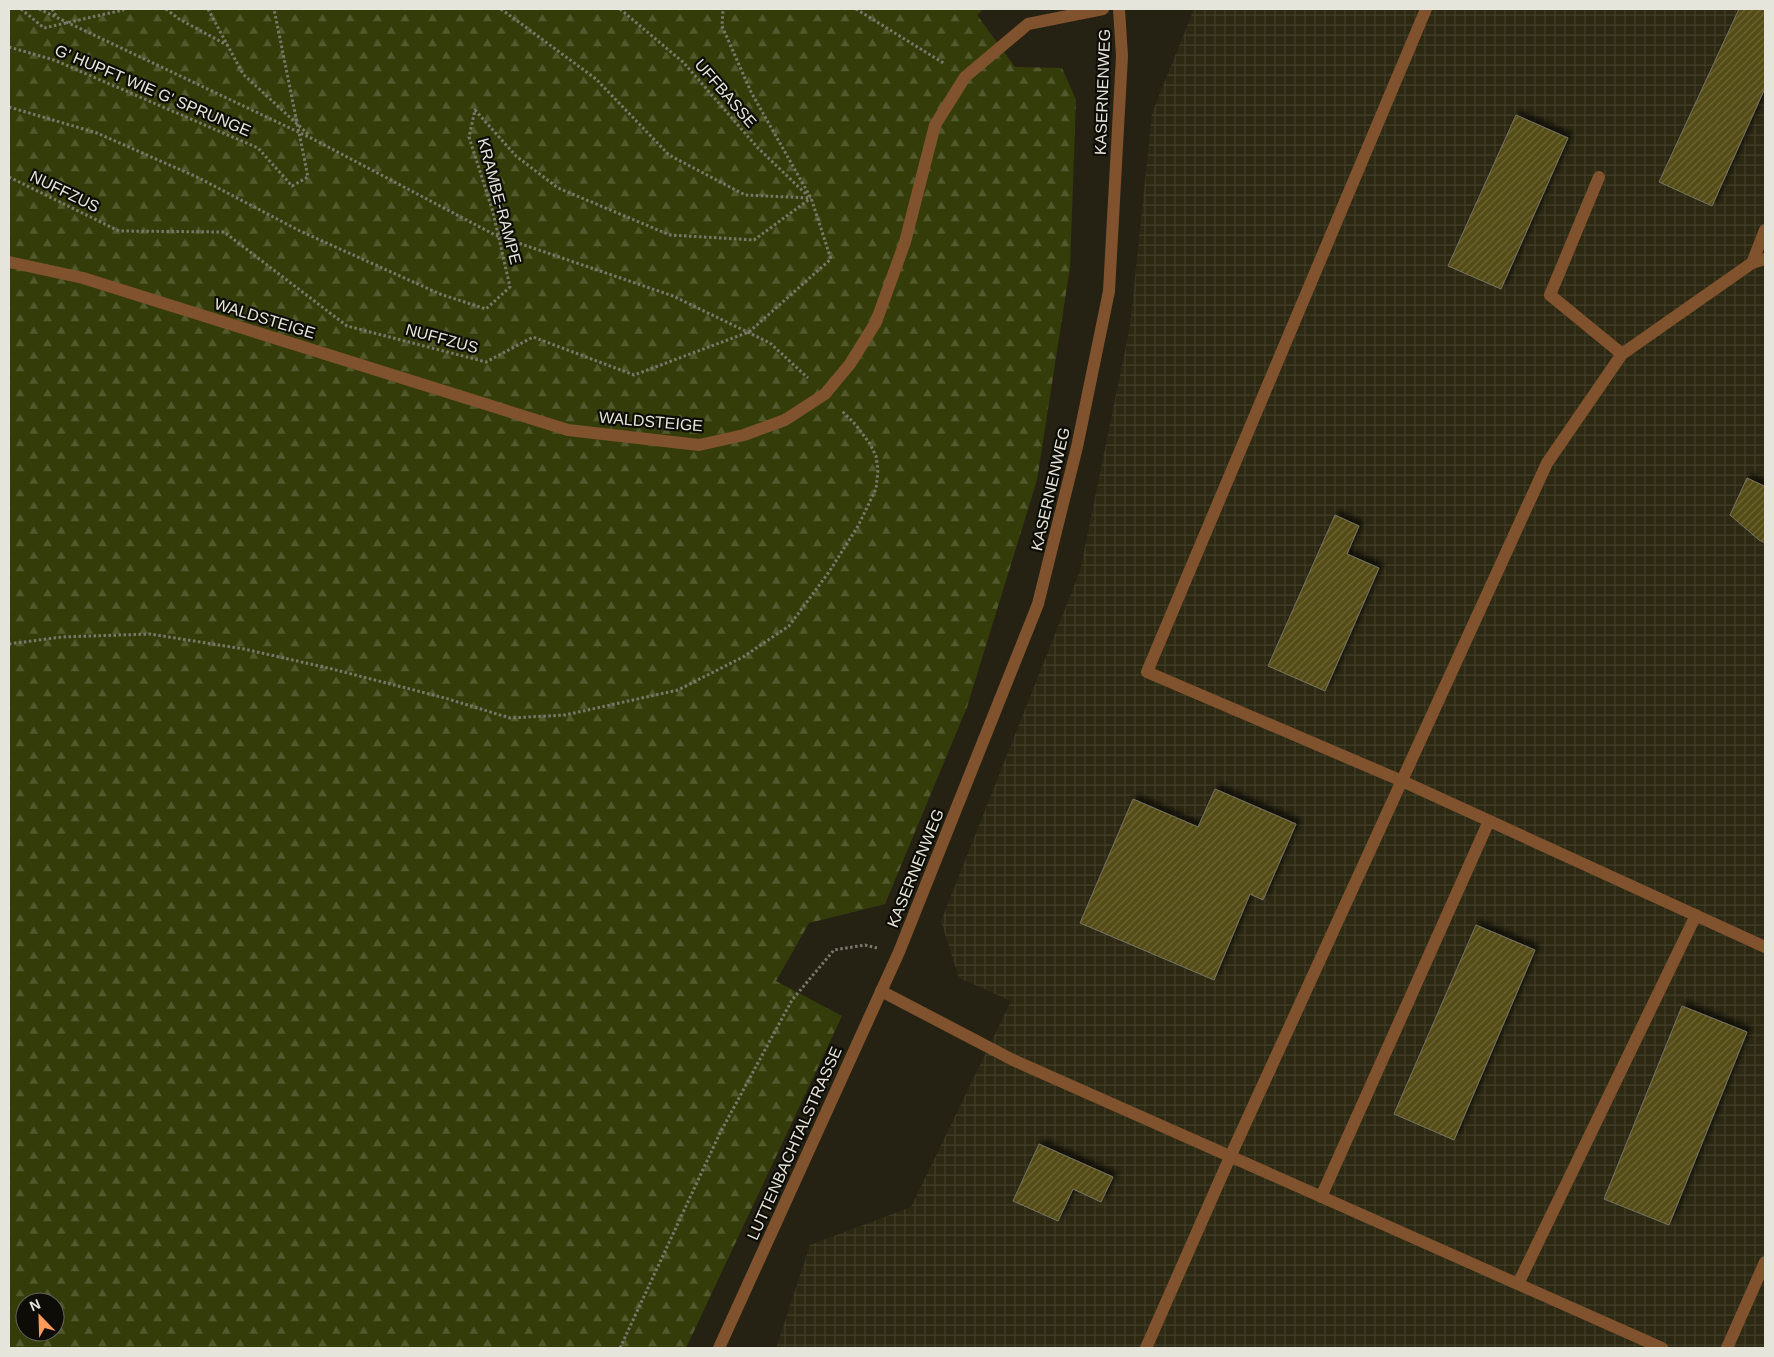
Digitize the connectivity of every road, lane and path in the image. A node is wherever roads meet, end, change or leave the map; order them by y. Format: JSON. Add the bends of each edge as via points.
{"nodes":[{"id":1,"x":21,"y":9,"type":"edge"},
{"id":2,"x":39,"y":9,"type":"edge"},
{"id":3,"x":52,"y":9,"type":"edge"},
{"id":4,"x":123,"y":9,"type":"edge"},
{"id":5,"x":166,"y":9,"type":"edge"},
{"id":6,"x":208,"y":9,"type":"edge"},
{"id":7,"x":274,"y":9,"type":"edge"},
{"id":8,"x":501,"y":9,"type":"edge"},
{"id":9,"x":620,"y":9,"type":"edge"},
{"id":10,"x":723,"y":9,"type":"edge"},
{"id":11,"x":856,"y":9,"type":"edge"},
{"id":12,"x":1103,"y":9,"type":"edge"},
{"id":13,"x":1119,"y":9,"type":"edge"},
{"id":14,"x":1426,"y":9,"type":"edge"},
{"id":15,"x":56,"y":17,"type":"junction"},
{"id":16,"x":68,"y":22,"type":"junction"},
{"id":17,"x":228,"y":45,"type":"junction"},
{"id":18,"x":9,"y":47,"type":"edge"},
{"id":19,"x":965,"y":77,"type":"junction"},
{"id":20,"x":9,"y":107,"type":"edge"},
{"id":21,"x":297,"y":124,"type":"junction"},
{"id":22,"x":299,"y":132,"type":"junction"},
{"id":23,"x":313,"y":139,"type":"junction"},
{"id":24,"x":9,"y":177,"type":"edge"},
{"id":25,"x":1599,"y":177,"type":"dead end"},
{"id":26,"x":811,"y":198,"type":"junction"},
{"id":27,"x":1765,"y":230,"type":"edge"},
{"id":28,"x":498,"y":236,"type":"junction"},
{"id":29,"x":1765,"y":260,"type":"edge"},
{"id":30,"x":9,"y":262,"type":"edge"},
{"id":31,"x":1752,"y":263,"type":"junction"},
{"id":32,"x":749,"y":332,"type":"junction"},
{"id":33,"x":1622,"y":354,"type":"junction"},
{"id":34,"x":825,"y":394,"type":"junction"},
{"id":35,"x":9,"y":644,"type":"edge"},
{"id":36,"x":1402,"y":781,"type":"junction"},
{"id":37,"x":1489,"y":821,"type":"junction"},
{"id":38,"x":1696,"y":915,"type":"junction"},
{"id":39,"x":1765,"y":947,"type":"edge"},
{"id":40,"x":899,"y":952,"type":"junction"},
{"id":41,"x":882,"y":991,"type":"junction"},
{"id":42,"x":1230,"y":1157,"type":"junction"},
{"id":43,"x":1321,"y":1197,"type":"junction"},
{"id":44,"x":1765,"y":1262,"type":"edge"},
{"id":45,"x":1518,"y":1284,"type":"junction"},
{"id":46,"x":620,"y":1348,"type":"edge"},
{"id":47,"x":719,"y":1348,"type":"edge"},
{"id":48,"x":1146,"y":1348,"type":"edge"},
{"id":49,"x":1662,"y":1348,"type":"edge"},
{"id":50,"x":1727,"y":1348,"type":"edge"}],
"edges":[{"from":1,"to":16,"type":"path","via":[[44,28]]},
{"from":2,"to":15,"type":"path"},
{"from":3,"to":15,"type":"path"},
{"from":4,"to":16,"type":"path"},
{"from":5,"to":17,"type":"path"},
{"from":6,"to":17,"type":"path"},
{"from":7,"to":21,"type":"path","name":"G' HUPFT WIE G' SPRUNGE"},
{"from":8,"to":26,"type":"path","via":[[596,80],[669,155],[745,195]]},
{"from":9,"to":26,"type":"path","name":"UFFBASSE","via":[[684,63],[757,147]]},
{"from":10,"to":26,"type":"path","via":[[722,26],[751,92]]},
{"from":11,"to":19,"type":"path"},
{"from":12,"to":19,"type":"street","name":"WALDSTEIGE","via":[[1028,24]]},
{"from":13,"to":40,"type":"street","name":"KASERNENWEG","via":[[1122,56],[1109,291],[1077,447],[1038,604]]},
{"from":14,"to":36,"type":"street","via":[[1147,672]]},
{"from":15,"to":16,"type":"path"},
{"from":16,"to":22,"type":"path"},
{"from":17,"to":21,"type":"path","via":[[243,74]]},
{"from":18,"to":22,"type":"path","name":"G' HUPFT WIE G' SPRUNGE","via":[[54,60],[258,148],[292,186],[308,177]]},
{"from":19,"to":34,"type":"street","name":"WALDSTEIGE","via":[[935,125],[905,242],[876,322],[850,364]]},
{"from":20,"to":28,"type":"path","name":"KRAMBE-RAMPE","via":[[97,133],[199,178],[309,235],[440,294],[486,309],[510,288]]},
{"from":21,"to":22,"type":"path","name":"G' HUPFT WIE G' SPRUNGE"},
{"from":21,"to":23,"type":"path"},
{"from":22,"to":23,"type":"path"},
{"from":23,"to":28,"type":"path"},
{"from":24,"to":32,"type":"path","name":"NUFFZUS","via":[[119,231],[224,232],[348,326],[486,362],[533,337],[634,375]]},
{"from":25,"to":33,"type":"street","via":[[1550,294]]},
{"from":26,"to":28,"type":"path","name":"KRAMBE-RAMPE","via":[[754,240],[670,235],[558,188],[516,156],[475,110],[469,137]]},
{"from":26,"to":32,"type":"path","name":"NUFFZUS","via":[[831,260]]},
{"from":27,"to":31,"type":"street"},
{"from":28,"to":32,"type":"path","via":[[673,296]]},
{"from":29,"to":31,"type":"street"},
{"from":30,"to":34,"type":"street","name":"WALDSTEIGE","via":[[83,278],[568,430],[699,445],[744,435],[785,420]]},
{"from":31,"to":33,"type":"street"},
{"from":32,"to":34,"type":"path","via":[[770,343]]},
{"from":33,"to":36,"type":"street","via":[[1547,464]]},
{"from":34,"to":35,"type":"path","via":[[856,425],[876,456],[876,488],[858,526],[789,626],[743,657],[678,690],[565,715],[510,718],[328,668],[244,649],[150,634],[62,637]]},
{"from":36,"to":37,"type":"street"},
{"from":36,"to":42,"type":"street"},
{"from":37,"to":38,"type":"street"},
{"from":37,"to":43,"type":"street"},
{"from":38,"to":39,"type":"street"},
{"from":38,"to":45,"type":"street"},
{"from":40,"to":41,"type":"street","name":"LUTTENBACHTALSTRASSE"},
{"from":40,"to":46,"type":"path","via":[[865,945],[834,950],[792,1000],[720,1133]]},
{"from":41,"to":42,"type":"street","via":[[1014,1060]]},
{"from":41,"to":47,"type":"street","name":"LUTTENBACHTALSTRASSE"},
{"from":42,"to":43,"type":"street"},
{"from":42,"to":48,"type":"street"},
{"from":43,"to":45,"type":"street"},
{"from":44,"to":50,"type":"street"},
{"from":45,"to":49,"type":"street"}]}
